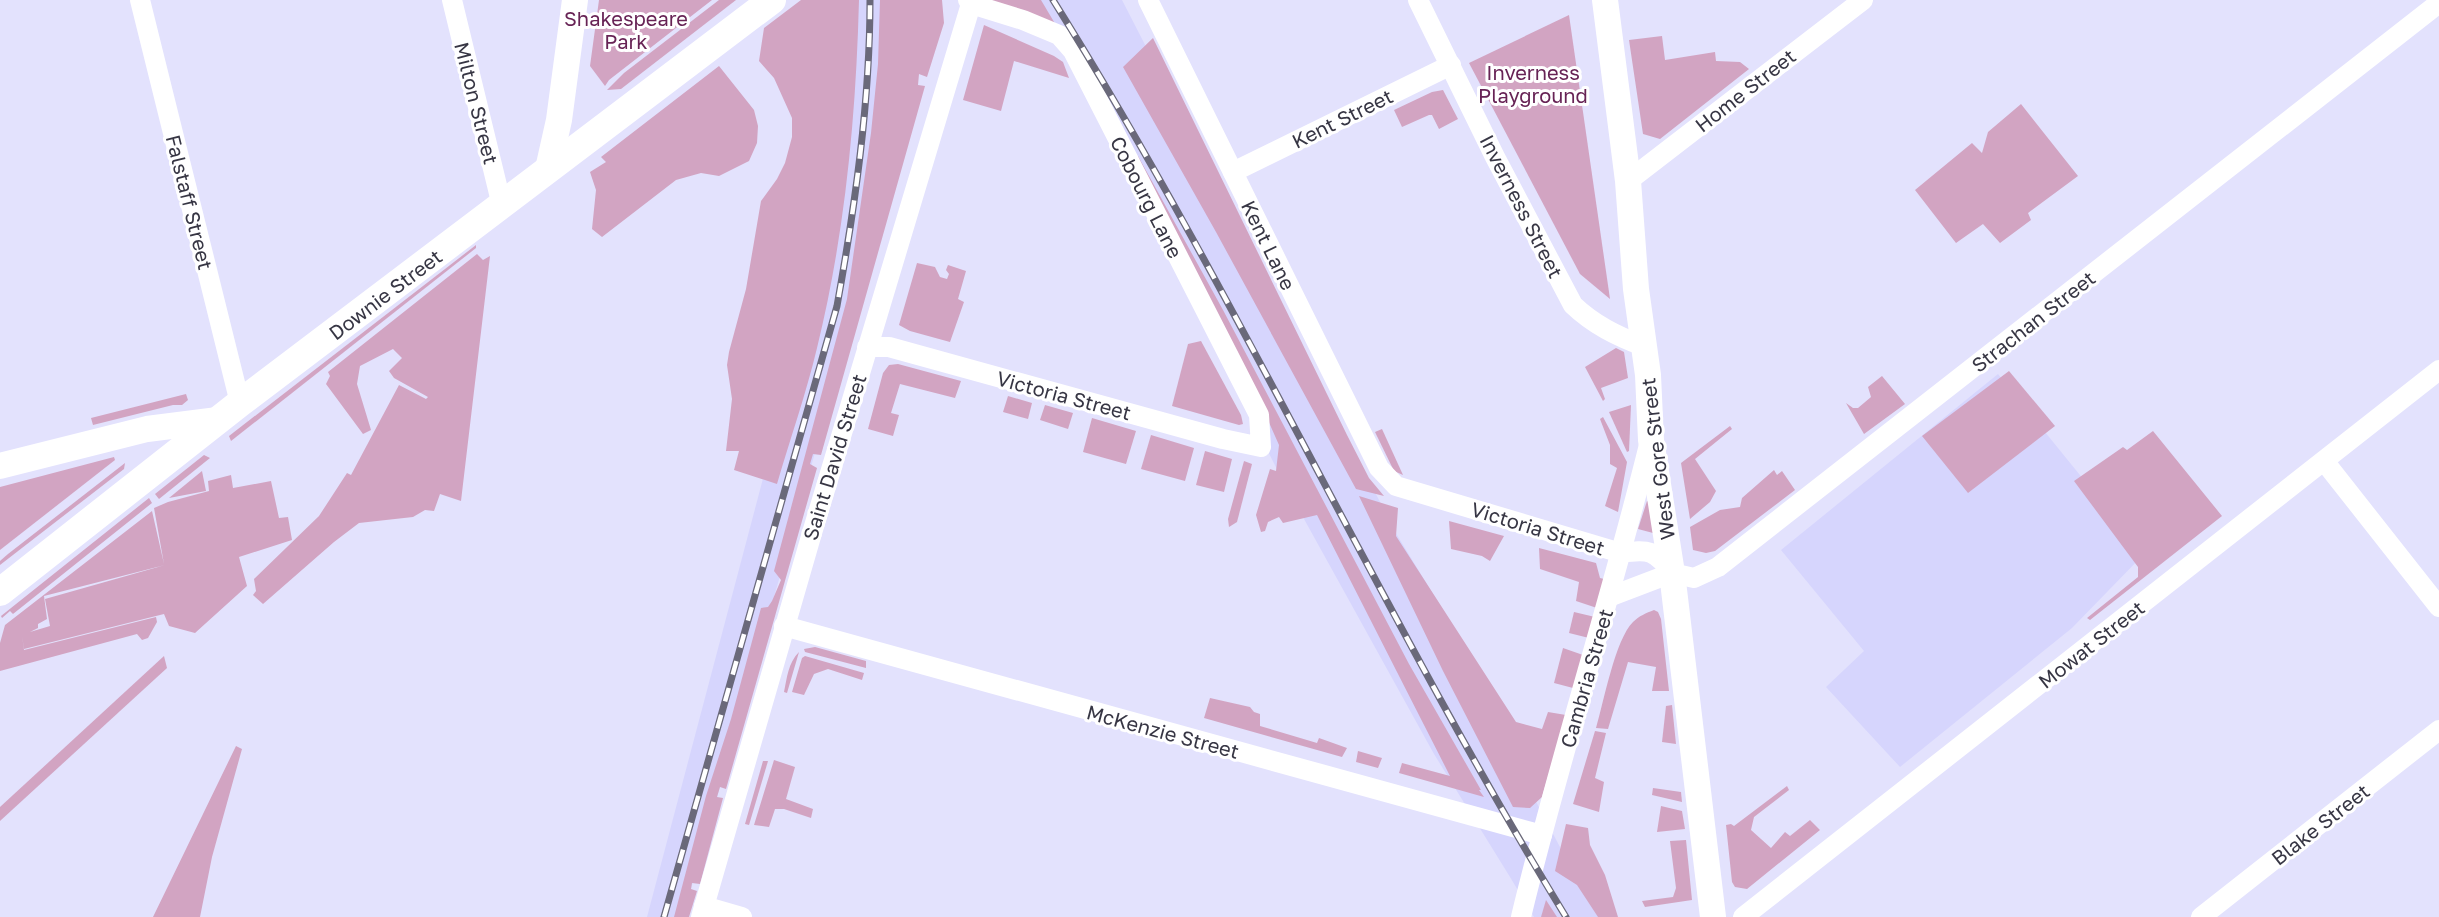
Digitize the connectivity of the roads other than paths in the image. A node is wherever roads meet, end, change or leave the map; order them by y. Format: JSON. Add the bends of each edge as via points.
{"nodes":[{"id":1,"x":140,"y":0,"type":"edge"},
{"id":2,"x":452,"y":0,"type":"edge"},
{"id":3,"x":575,"y":0,"type":"edge"},
{"id":4,"x":772,"y":0,"type":"edge"},
{"id":5,"x":1148,"y":0,"type":"edge"},
{"id":6,"x":1418,"y":0,"type":"edge"},
{"id":7,"x":1605,"y":0,"type":"edge"},
{"id":8,"x":1863,"y":0,"type":"edge"},
{"id":9,"x":969,"y":2,"type":"edge"},
{"id":10,"x":2439,"y":3,"type":"edge"},
{"id":11,"x":1450,"y":65,"type":"junction"},
{"id":12,"x":548,"y":169,"type":"junction"},
{"id":13,"x":1233,"y":172,"type":"junction"},
{"id":14,"x":1628,"y":181,"type":"junction"},
{"id":15,"x":502,"y":206,"type":"junction"},
{"id":16,"x":1643,"y":346,"type":"junction"},
{"id":17,"x":867,"y":347,"type":"junction"},
{"id":18,"x":2439,"y":370,"type":"edge"},
{"id":19,"x":229,"y":412,"type":"junction"},
{"id":20,"x":1651,"y":440,"type":"junction"},
{"id":21,"x":1261,"y":447,"type":"joint"},
{"id":22,"x":2324,"y":461,"type":"junction"},
{"id":23,"x":0,"y":466,"type":"edge"},
{"id":24,"x":1396,"y":486,"type":"joint"},
{"id":25,"x":1621,"y":553,"type":"junction"},
{"id":26,"x":1672,"y":573,"type":"junction"},
{"id":27,"x":0,"y":592,"type":"edge"},
{"id":28,"x":1609,"y":597,"type":"junction"},
{"id":29,"x":2439,"y":607,"type":"edge"},
{"id":30,"x":784,"y":626,"type":"junction"},
{"id":31,"x":2439,"y":730,"type":"edge"},
{"id":32,"x":1542,"y":835,"type":"junction"},
{"id":33,"x":703,"y":912,"type":"edge"},
{"id":34,"x":742,"y":917,"type":"edge"},
{"id":35,"x":1521,"y":917,"type":"edge"},
{"id":36,"x":1713,"y":917,"type":"edge"},
{"id":37,"x":1743,"y":917,"type":"edge"},
{"id":38,"x":2201,"y":917,"type":"edge"}],
"edges":[{"from":1,"to":19,"type":"street","name":"Falstaff Street"},
{"from":2,"to":15,"type":"street","name":"Milton Street"},
{"from":3,"to":12,"type":"street","via":[[559,120]]},
{"from":4,"to":12,"type":"main road","name":"Downie Street"},
{"from":5,"to":13,"type":"street","name":"Kent Lane"},
{"from":6,"to":11,"type":"street","name":"Inverness Street"},
{"from":7,"to":14,"type":"street","name":"West Gore Street"},
{"from":8,"to":14,"type":"street","name":"Home Street"},
{"from":9,"to":17,"type":"street","name":"Saint David Street"},
{"from":9,"to":21,"type":"street","name":"Cobourg Lane","via":[[1059,35],[1073,51],[1259,415]]},
{"from":10,"to":26,"type":"street","name":"Strachan Street","via":[[1718,567],[1694,578]]},
{"from":11,"to":13,"type":"street","name":"Kent Street"},
{"from":11,"to":16,"type":"street","name":"Inverness Street","via":[[1574,305],[1614,335]]},
{"from":12,"to":15,"type":"main road","name":"Downie Street"},
{"from":13,"to":24,"type":"street","name":"Kent Lane","via":[[1379,468]]},
{"from":14,"to":16,"type":"street","name":"West Gore Street"},
{"from":15,"to":19,"type":"main road","name":"Downie Street"},
{"from":16,"to":20,"type":"street","name":"West Gore Street"},
{"from":17,"to":21,"type":"street","name":"Victoria Street","via":[[889,347]]},
{"from":17,"to":30,"type":"street","name":"Saint David Street"},
{"from":18,"to":22,"type":"street","name":"Mowat Street"},
{"from":19,"to":23,"type":"street"},
{"from":19,"to":27,"type":"main road","name":"Downie Street"},
{"from":20,"to":25,"type":"street","name":"Cambria Street"},
{"from":20,"to":26,"type":"street","name":"West Gore Street"},
{"from":22,"to":29,"type":"street"},
{"from":22,"to":37,"type":"street","name":"Mowat Street"},
{"from":24,"to":25,"type":"street","name":"Victoria Street"},
{"from":25,"to":26,"type":"street","name":"Victoria Street","via":[[1647,550],[1660,557]]},
{"from":25,"to":28,"type":"street","name":"Cambria Street"},
{"from":26,"to":28,"type":"street","name":"Strachan Street"},
{"from":26,"to":36,"type":"street","name":"West Gore Street"},
{"from":28,"to":32,"type":"street","name":"Cambria Street"},
{"from":30,"to":32,"type":"street","name":"McKenzie Street"},
{"from":30,"to":33,"type":"street","name":"Saint David Street"},
{"from":31,"to":38,"type":"street","name":"Blake Street"},
{"from":32,"to":35,"type":"street","name":"Cambria Street"},
{"from":33,"to":34,"type":"street"}]}
